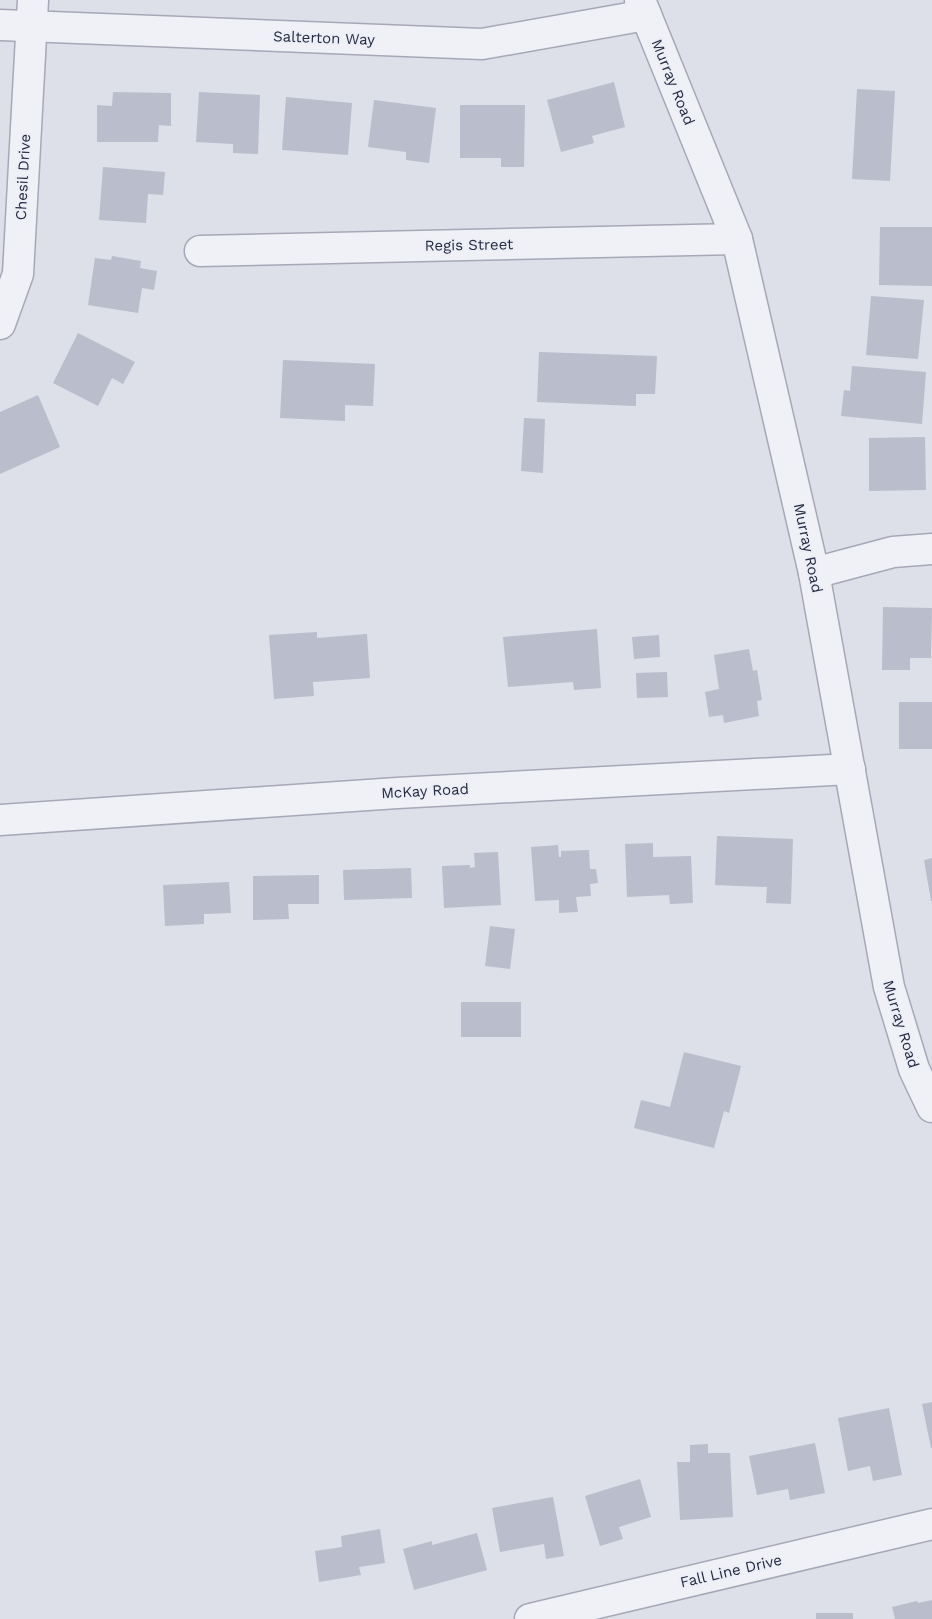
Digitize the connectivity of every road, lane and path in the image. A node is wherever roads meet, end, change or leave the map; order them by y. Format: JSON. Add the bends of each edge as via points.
{"nodes":[{"id":1,"x":643,"y":8,"type":"edge"},
{"id":2,"x":32,"y":13,"type":"edge"},
{"id":3,"x":0,"y":25,"type":"edge"},
{"id":4,"x":737,"y":239,"type":"junction"},
{"id":5,"x":201,"y":251,"type":"dead end"},
{"id":6,"x":0,"y":324,"type":"edge"},
{"id":7,"x":932,"y":549,"type":"edge"},
{"id":8,"x":814,"y":573,"type":"junction"},
{"id":9,"x":850,"y":769,"type":"junction"},
{"id":10,"x":0,"y":820,"type":"edge"},
{"id":11,"x":932,"y":1107,"type":"edge"},
{"id":12,"x":932,"y":1524,"type":"edge"},
{"id":13,"x":531,"y":1619,"type":"edge"}],
"edges":[{"from":1,"to":2,"type":"street","name":"Salterton Way","via":[[482,44]]},
{"from":1,"to":4,"type":"street","name":"Murray Road"},
{"from":2,"to":3,"type":"street","name":"Salterton Way"},
{"from":2,"to":6,"type":"street","name":"Chesil Drive","via":[[18,274]]},
{"from":4,"to":5,"type":"street","name":"Regis Street"},
{"from":4,"to":8,"type":"street","name":"Murray Road"},
{"from":7,"to":8,"type":"street","via":[[893,552]]},
{"from":8,"to":9,"type":"street","name":"Murray Road"},
{"from":9,"to":10,"type":"street","name":"McKay Road","via":[[397,793]]},
{"from":9,"to":11,"type":"street","name":"Murray Road","via":[[889,987],[914,1069]]},
{"from":12,"to":13,"type":"street","name":"Fall Line Drive"}]}
